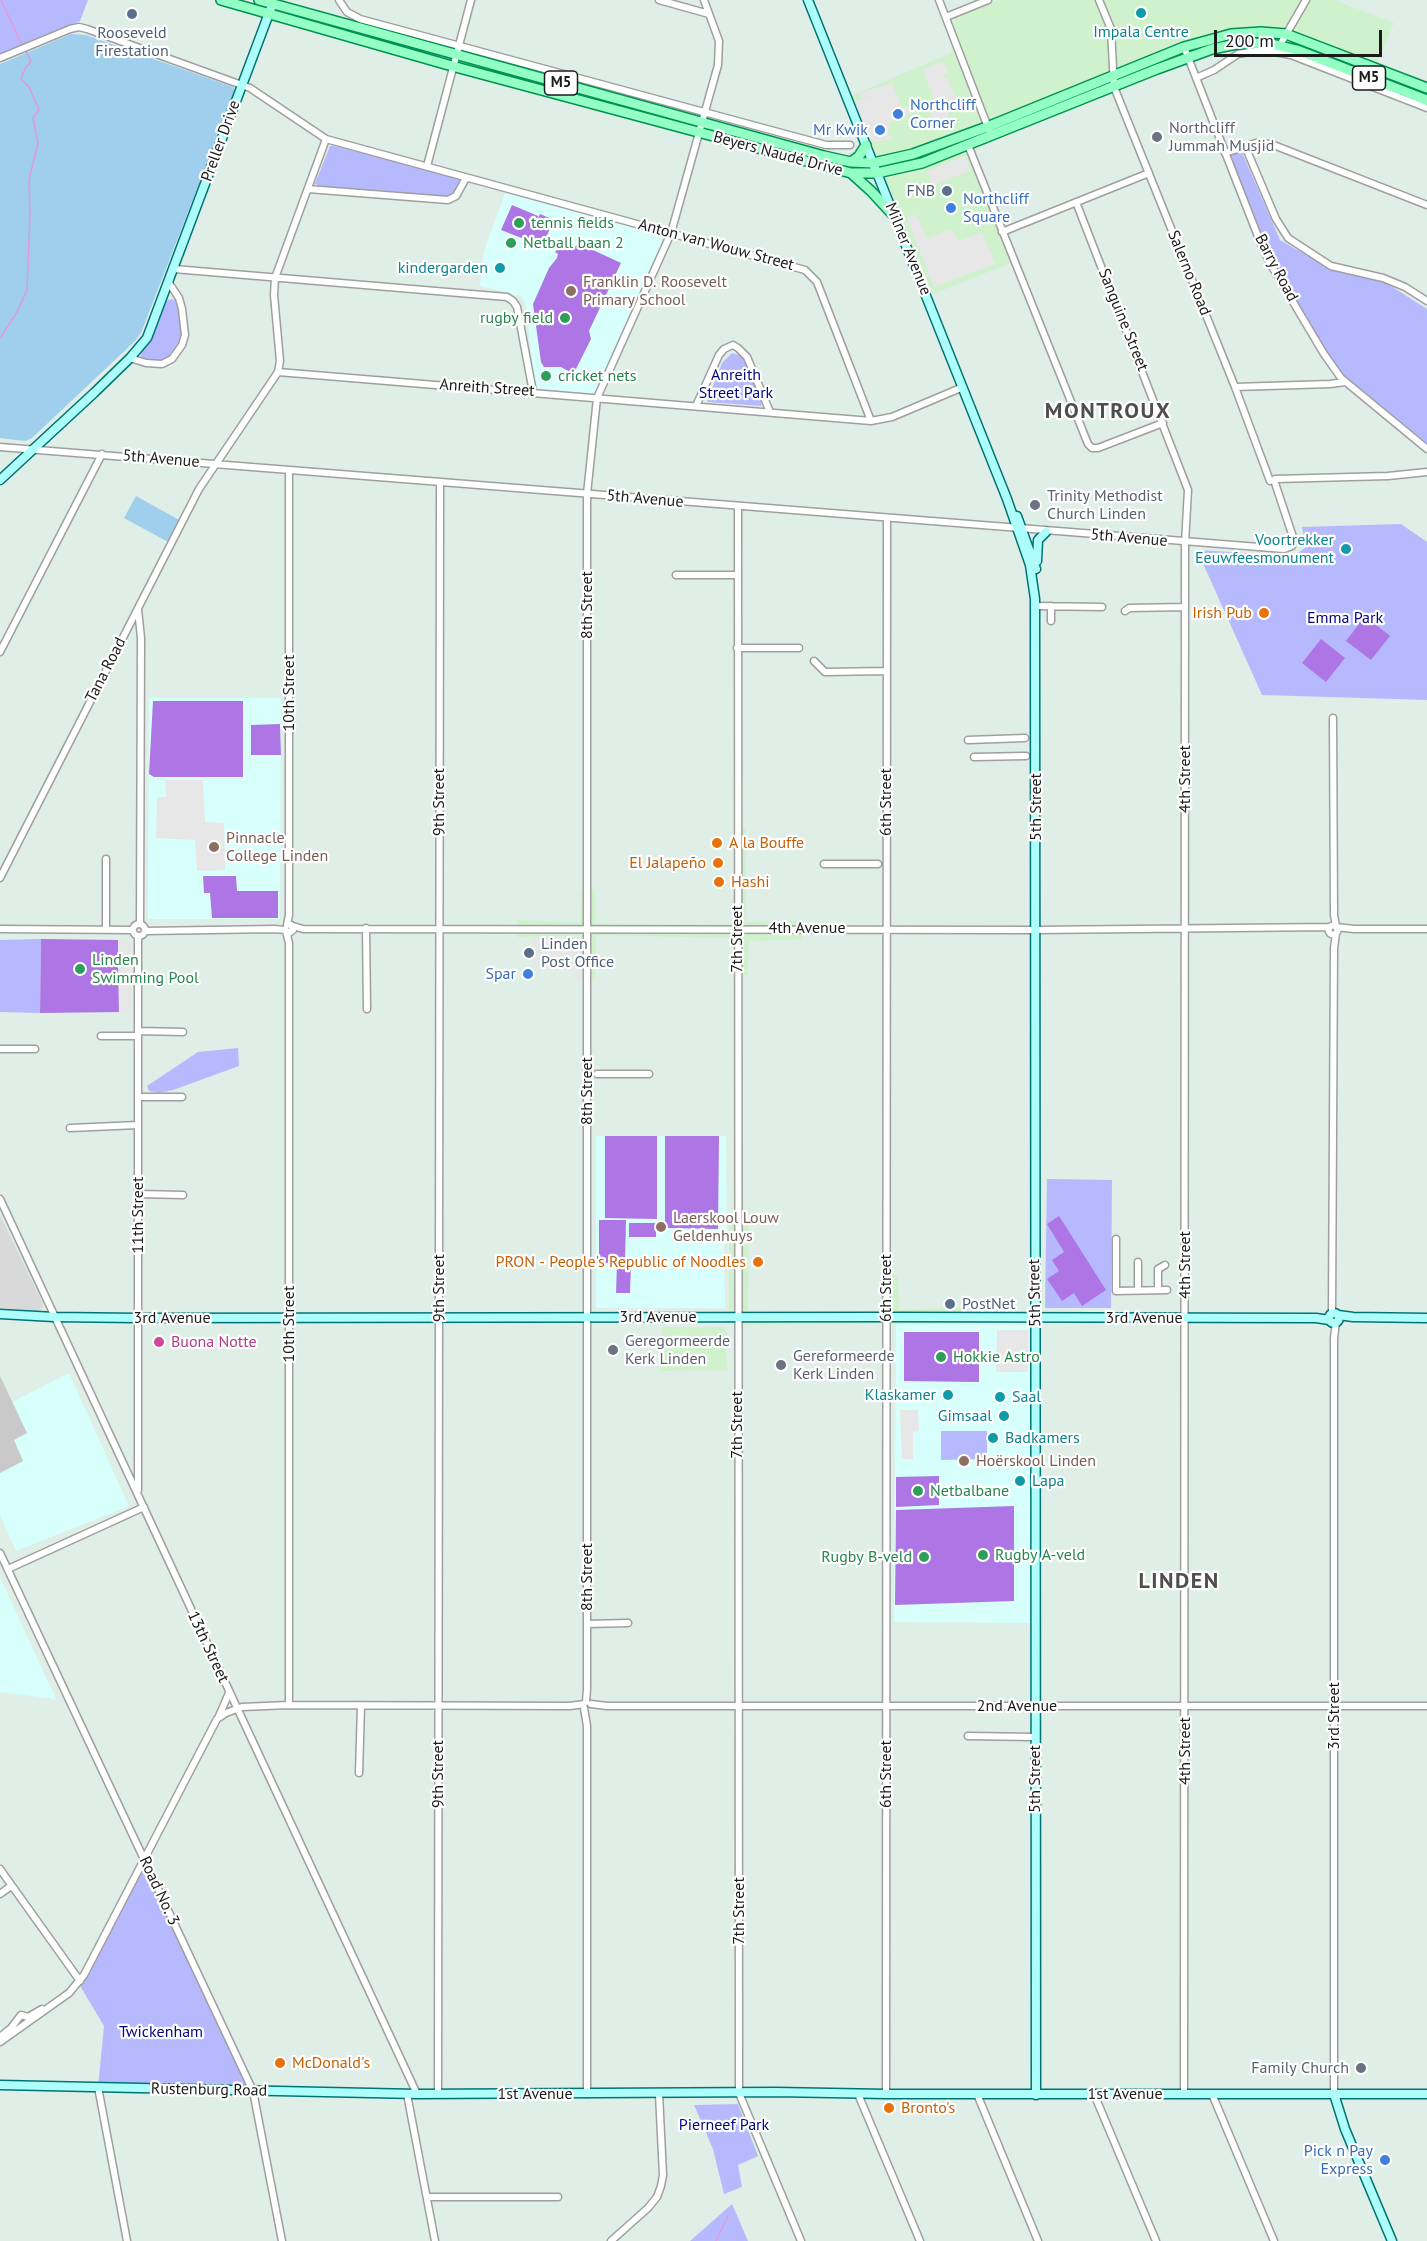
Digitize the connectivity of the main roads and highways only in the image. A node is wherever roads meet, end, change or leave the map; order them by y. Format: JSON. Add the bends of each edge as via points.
{"nodes":[{"id":1,"x":221,"y":0,"type":"edge"},
{"id":2,"x":259,"y":0,"type":"edge"},
{"id":3,"x":808,"y":0,"type":"edge"},
{"id":4,"x":274,"y":2,"type":"edge"},
{"id":5,"x":269,"y":15,"type":"junction"},
{"id":6,"x":1114,"y":82,"type":"junction"},
{"id":7,"x":1427,"y":88,"type":"edge"},
{"id":8,"x":1427,"y":100,"type":"edge"},
{"id":9,"x":989,"y":131,"type":"junction"},
{"id":10,"x":866,"y":145,"type":"junction"},
{"id":11,"x":851,"y":162,"type":"junction"},
{"id":12,"x":873,"y":162,"type":"junction"},
{"id":13,"x":851,"y":173,"type":"junction"},
{"id":14,"x":878,"y":173,"type":"junction"},
{"id":15,"x":895,"y":217,"type":"junction"},
{"id":16,"x":0,"y":480,"type":"edge"},
{"id":17,"x":1020,"y":529,"type":"junction"},
{"id":18,"x":1046,"y":532,"type":"road end"},
{"id":19,"x":1036,"y":565,"type":"junction"},
{"id":20,"x":1035,"y":602,"type":"junction"},
{"id":21,"x":0,"y":1314,"type":"edge"},
{"id":22,"x":1036,"y":1318,"type":"junction"},
{"id":23,"x":1427,"y":1318,"type":"edge"},
{"id":24,"x":0,"y":2085,"type":"edge"},
{"id":25,"x":417,"y":2094,"type":"joint"},
{"id":26,"x":1036,"y":2094,"type":"junction"},
{"id":27,"x":1334,"y":2094,"type":"junction"},
{"id":28,"x":1427,"y":2094,"type":"edge"},
{"id":29,"x":1392,"y":2241,"type":"edge"}],
"edges":[{"from":1,"to":5,"type":"main road","name":"Beyers Naudé Drive","number":"M5"},
{"from":2,"to":4,"type":"main road","name":"Beyers Naudé Drive","number":"M5"},
{"from":3,"to":10,"type":"main road","name":"Milner Avenue"},
{"from":4,"to":5,"type":"main road","name":"Preller Drive"},
{"from":4,"to":11,"type":"main road","name":"Beyers Naudé Drive","number":"M5","via":[[703,117]]},
{"from":5,"to":13,"type":"main road","name":"Beyers Naudé Drive","number":"M5"},
{"from":5,"to":16,"type":"main road","name":"Preller Drive","via":[[147,338]]},
{"from":6,"to":7,"type":"main road","name":"Beyers Naudé Drive","number":"M5","via":[[1184,47],[1231,34],[1261,32],[1286,34]]},
{"from":6,"to":8,"type":"main road","name":"Beyers Naudé Drive","number":"M5","via":[[1212,49],[1253,43],[1280,45]]},
{"from":6,"to":9,"type":"main road","name":"Beyers Naudé Drive","number":"M5"},
{"from":9,"to":12,"type":"main road","name":"Beyers Naudé Drive","number":"M5"},
{"from":9,"to":14,"type":"main road","name":"Beyers Naudé Drive","number":"M5","via":[[968,145],[912,166]]},
{"from":10,"to":11,"type":"main road"},
{"from":10,"to":12,"type":"main road","name":"Milner Avenue"},
{"from":11,"to":12,"type":"main road","name":"Beyers Naudé Drive","number":"M5"},
{"from":12,"to":14,"type":"main road","name":"Milner Avenue"},
{"from":13,"to":14,"type":"main road","name":"Beyers Naudé Drive","number":"M5"},
{"from":13,"to":15,"type":"main road"},
{"from":14,"to":15,"type":"main road","name":"Milner Avenue"},
{"from":15,"to":17,"type":"main road","name":"Milner Avenue"},
{"from":17,"to":19,"type":"main road","name":"5th Street"},
{"from":17,"to":20,"type":"main road","name":"5th Street"},
{"from":18,"to":19,"type":"main road","via":[[1038,540]]},
{"from":19,"to":20,"type":"main road","name":"5th Street"},
{"from":20,"to":22,"type":"main road","name":"5th Street"},
{"from":21,"to":22,"type":"main road","name":"3rd Avenue","via":[[138,1318]]},
{"from":22,"to":23,"type":"main road","name":"3rd Avenue"},
{"from":22,"to":26,"type":"main road","name":"5th Street"},
{"from":24,"to":25,"type":"main road","name":"Rustenburg Road"},
{"from":25,"to":26,"type":"main road","name":"1st Avenue"},
{"from":26,"to":27,"type":"main road","name":"1st Avenue"},
{"from":27,"to":28,"type":"main road","name":"1st Avenue"},
{"from":27,"to":29,"type":"main road"}]}
